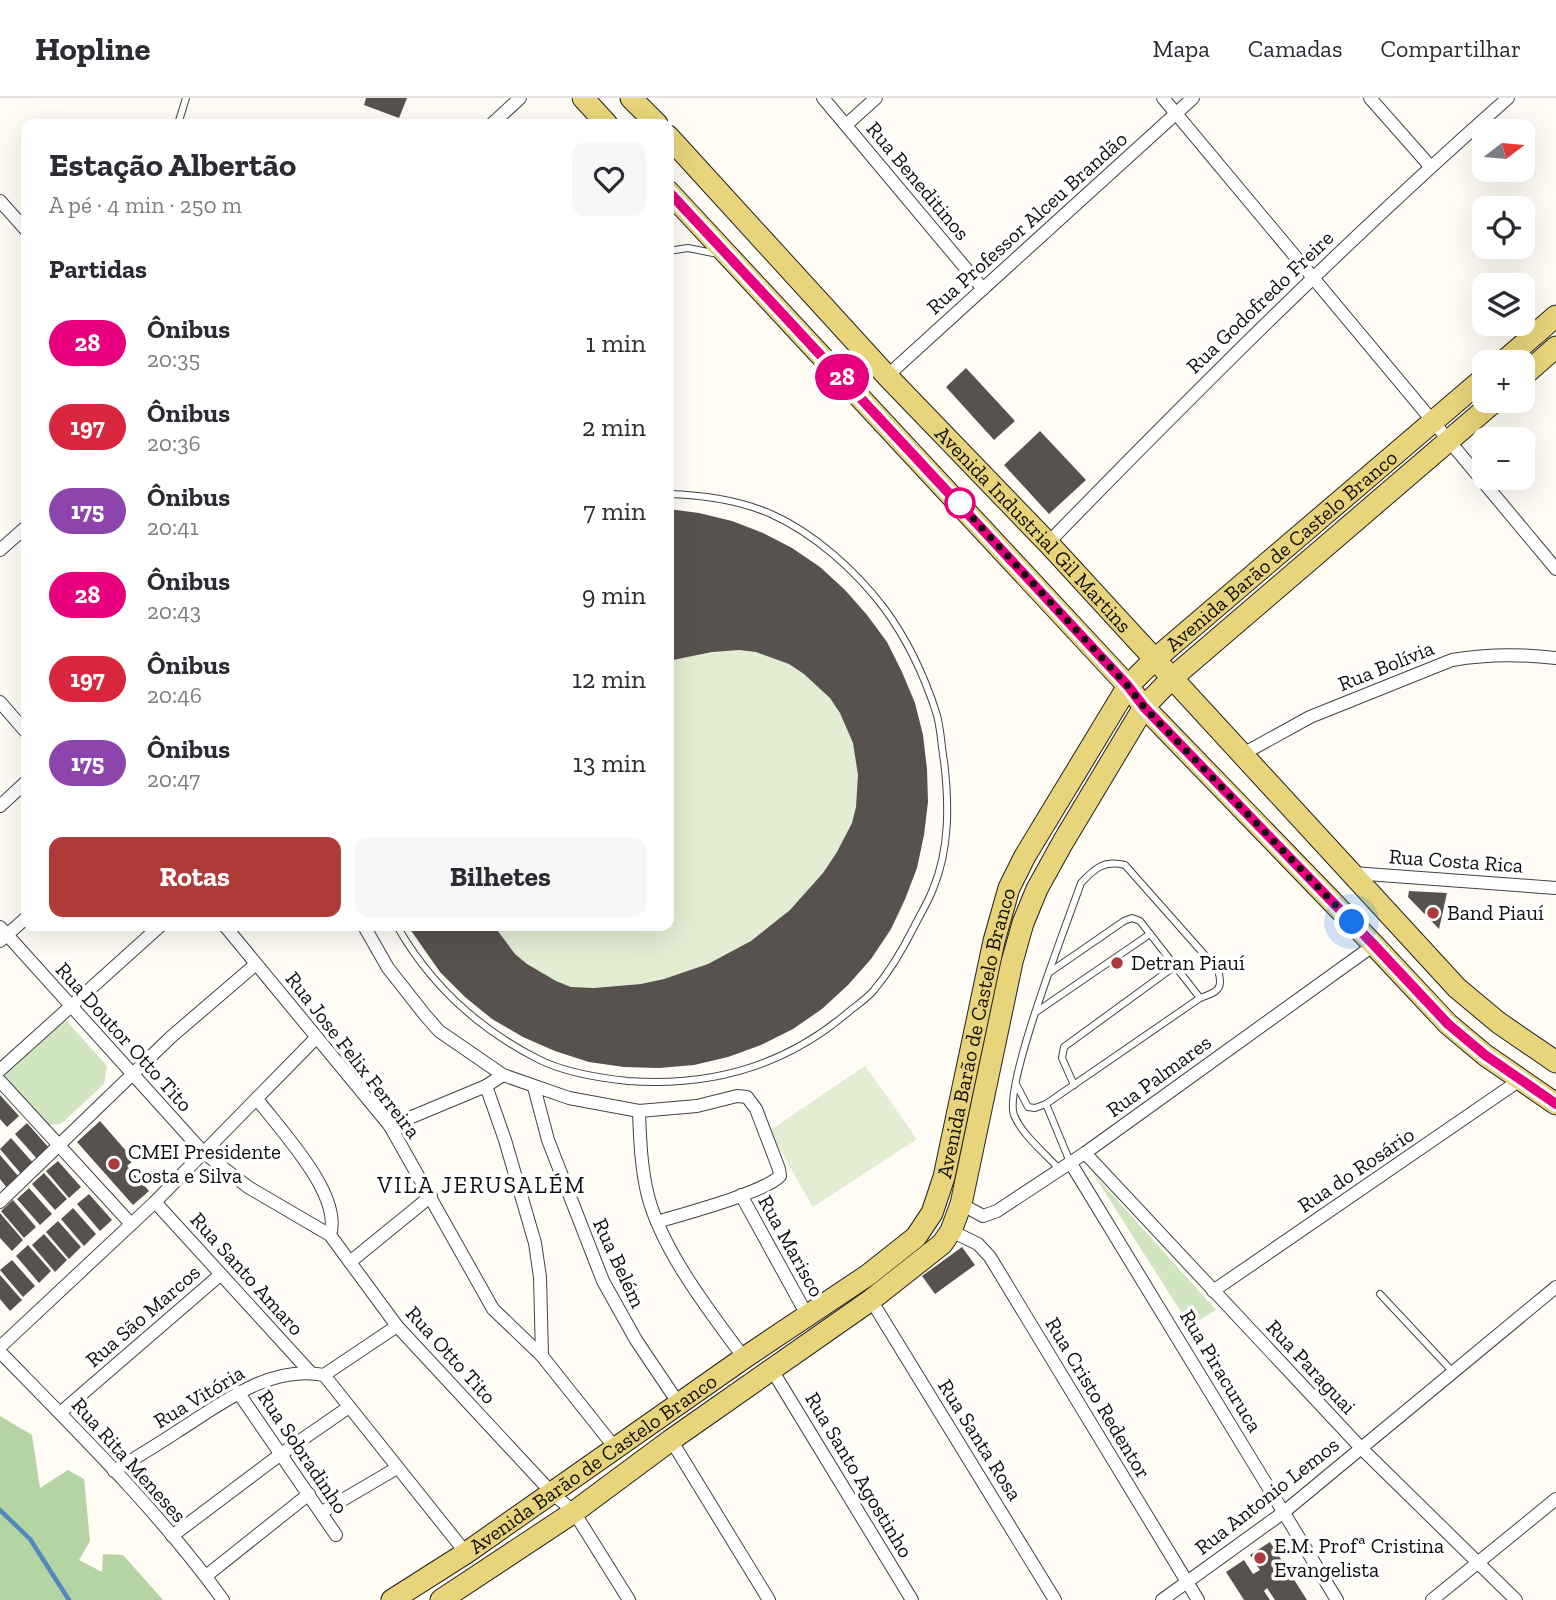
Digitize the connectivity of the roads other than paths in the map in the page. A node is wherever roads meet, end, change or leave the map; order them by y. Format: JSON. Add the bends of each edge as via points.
{"nodes":[{"id":1,"x":186,"y":98,"type":"edge"},
{"id":2,"x":520,"y":98,"type":"edge"},
{"id":3,"x":583,"y":98,"type":"edge"},
{"id":4,"x":631,"y":98,"type":"edge"},
{"id":5,"x":823,"y":98,"type":"edge"},
{"id":6,"x":876,"y":98,"type":"edge"},
{"id":7,"x":1163,"y":98,"type":"edge"},
{"id":8,"x":1193,"y":98,"type":"edge"},
{"id":9,"x":1370,"y":98,"type":"edge"},
{"id":10,"x":1508,"y":98,"type":"edge"},
{"id":11,"x":1176,"y":114,"type":"junction"},
{"id":12,"x":180,"y":119,"type":"edge"},
{"id":13,"x":497,"y":119,"type":"edge"},
{"id":14,"x":598,"y":119,"type":"edge"},
{"id":15,"x":652,"y":119,"type":"edge"},
{"id":16,"x":846,"y":125,"type":"junction"},
{"id":17,"x":674,"y":143,"type":"edge"},
{"id":18,"x":1430,"y":166,"type":"junction"},
{"id":19,"x":674,"y":197,"type":"edge"},
{"id":20,"x":0,"y":201,"type":"edge"},
{"id":21,"x":21,"y":224,"type":"edge"},
{"id":22,"x":674,"y":250,"type":"edge"},
{"id":23,"x":729,"y":256,"type":"junction"},
{"id":24,"x":1314,"y":277,"type":"junction"},
{"id":25,"x":984,"y":289,"type":"junction"},
{"id":26,"x":1556,"y":316,"type":"edge"},
{"id":27,"x":1556,"y":347,"type":"edge"},
{"id":28,"x":1517,"y":350,"type":"edge"},
{"id":29,"x":1535,"y":366,"type":"edge"},
{"id":30,"x":887,"y":376,"type":"junction"},
{"id":31,"x":1472,"y":389,"type":"edge"},
{"id":32,"x":1481,"y":413,"type":"edge"},
{"id":33,"x":1434,"y":422,"type":"junction"},
{"id":34,"x":1450,"y":440,"type":"junction"},
{"id":35,"x":674,"y":494,"type":"edge"},
{"id":36,"x":21,"y":531,"type":"edge"},
{"id":37,"x":1048,"y":543,"type":"junction"},
{"id":38,"x":0,"y":550,"type":"edge"},
{"id":39,"x":1556,"y":569,"type":"edge"},
{"id":40,"x":1556,"y":658,"type":"edge"},
{"id":41,"x":1154,"y":660,"type":"junction"},
{"id":42,"x":1171,"y":679,"type":"junction"},
{"id":43,"x":1128,"y":686,"type":"junction"},
{"id":44,"x":0,"y":702,"type":"edge"},
{"id":45,"x":1144,"y":707,"type":"junction"},
{"id":46,"x":21,"y":726,"type":"edge"},
{"id":47,"x":1241,"y":755,"type":"junction"},
{"id":48,"x":21,"y":787,"type":"edge"},
{"id":49,"x":0,"y":806,"type":"edge"},
{"id":50,"x":1353,"y":873,"type":"junction"},
{"id":51,"x":1556,"y":888,"type":"edge"},
{"id":52,"x":21,"y":922,"type":"edge"},
{"id":53,"x":155,"y":931,"type":"edge"},
{"id":54,"x":229,"y":931,"type":"edge"},
{"id":55,"x":368,"y":931,"type":"edge"},
{"id":56,"x":400,"y":931,"type":"edge"},
{"id":57,"x":1150,"y":934,"type":"junction"},
{"id":58,"x":2,"y":935,"type":"edge"},
{"id":59,"x":1374,"y":945,"type":"junction"},
{"id":60,"x":256,"y":964,"type":"junction"},
{"id":61,"x":1175,"y":966,"type":"junction"},
{"id":62,"x":1050,"y":972,"type":"junction"},
{"id":63,"x":1200,"y":998,"type":"junction"},
{"id":64,"x":72,"y":1007,"type":"junction"},
{"id":65,"x":1035,"y":1012,"type":"junction"},
{"id":66,"x":316,"y":1038,"type":"junction"},
{"id":67,"x":1556,"y":1062,"type":"edge"},
{"id":68,"x":0,"y":1070,"type":"edge"},
{"id":69,"x":131,"y":1075,"type":"junction"},
{"id":70,"x":503,"y":1075,"type":"junction"},
{"id":71,"x":1520,"y":1080,"type":"junction"},
{"id":72,"x":0,"y":1081,"type":"edge"},
{"id":73,"x":1016,"y":1084,"type":"junction"},
{"id":74,"x":1074,"y":1085,"type":"junction"},
{"id":75,"x":486,"y":1086,"type":"junction"},
{"id":76,"x":534,"y":1087,"type":"junction"},
{"id":77,"x":257,"y":1099,"type":"junction"},
{"id":78,"x":1046,"y":1104,"type":"junction"},
{"id":79,"x":1556,"y":1104,"type":"edge"},
{"id":80,"x":639,"y":1111,"type":"junction"},
{"id":81,"x":390,"y":1126,"type":"junction"},
{"id":82,"x":59,"y":1144,"type":"junction"},
{"id":83,"x":203,"y":1152,"type":"junction"},
{"id":84,"x":1085,"y":1153,"type":"junction"},
{"id":85,"x":1065,"y":1166,"type":"junction"},
{"id":86,"x":741,"y":1195,"type":"junction"},
{"id":87,"x":431,"y":1196,"type":"junction"},
{"id":88,"x":0,"y":1202,"type":"edge"},
{"id":89,"x":155,"y":1202,"type":"junction"},
{"id":90,"x":961,"y":1204,"type":"junction"},
{"id":91,"x":657,"y":1222,"type":"junction"},
{"id":92,"x":131,"y":1224,"type":"junction"},
{"id":93,"x":951,"y":1231,"type":"junction"},
{"id":94,"x":330,"y":1235,"type":"junction"},
{"id":95,"x":350,"y":1262,"type":"junction"},
{"id":96,"x":220,"y":1275,"type":"junction"},
{"id":97,"x":1556,"y":1287,"type":"edge"},
{"id":98,"x":1213,"y":1290,"type":"junction"},
{"id":99,"x":1380,"y":1294,"type":"dead end"},
{"id":100,"x":871,"y":1300,"type":"junction"},
{"id":101,"x":807,"y":1315,"type":"junction"},
{"id":102,"x":397,"y":1326,"type":"junction"},
{"id":103,"x":0,"y":1350,"type":"edge"},
{"id":104,"x":542,"y":1356,"type":"junction"},
{"id":105,"x":744,"y":1358,"type":"junction"},
{"id":106,"x":772,"y":1370,"type":"junction"},
{"id":107,"x":1452,"y":1371,"type":"junction"},
{"id":108,"x":310,"y":1372,"type":"junction"},
{"id":109,"x":324,"y":1375,"type":"junction"},
{"id":110,"x":238,"y":1392,"type":"junction"},
{"id":111,"x":679,"y":1404,"type":"junction"},
{"id":112,"x":349,"y":1407,"type":"junction"},
{"id":113,"x":60,"y":1413,"type":"junction"},
{"id":114,"x":671,"y":1440,"type":"junction"},
{"id":115,"x":1361,"y":1448,"type":"junction"},
{"id":116,"x":616,"y":1449,"type":"junction"},
{"id":117,"x":281,"y":1454,"type":"junction"},
{"id":118,"x":397,"y":1468,"type":"junction"},
{"id":119,"x":114,"y":1471,"type":"junction"},
{"id":120,"x":309,"y":1494,"type":"junction"},
{"id":121,"x":554,"y":1494,"type":"junction"},
{"id":122,"x":1556,"y":1499,"type":"edge"},
{"id":123,"x":322,"y":1512,"type":"junction"},
{"id":124,"x":574,"y":1512,"type":"junction"},
{"id":125,"x":1284,"y":1512,"type":"junction"},
{"id":126,"x":336,"y":1535,"type":"dead end"},
{"id":127,"x":172,"y":1536,"type":"junction"},
{"id":128,"x":466,"y":1553,"type":"junction"},
{"id":129,"x":1478,"y":1562,"type":"junction"},
{"id":130,"x":206,"y":1576,"type":"junction"},
{"id":131,"x":1187,"y":1582,"type":"junction"},
{"id":132,"x":223,"y":1600,"type":"edge"},
{"id":133,"x":392,"y":1600,"type":"edge"},
{"id":134,"x":441,"y":1600,"type":"edge"},
{"id":135,"x":628,"y":1600,"type":"edge"},
{"id":136,"x":769,"y":1600,"type":"edge"},
{"id":137,"x":912,"y":1600,"type":"edge"},
{"id":138,"x":1055,"y":1600,"type":"edge"},
{"id":139,"x":1162,"y":1600,"type":"edge"},
{"id":140,"x":1199,"y":1600,"type":"edge"},
{"id":141,"x":1337,"y":1600,"type":"edge"},
{"id":142,"x":1432,"y":1600,"type":"edge"},
{"id":143,"x":1516,"y":1600,"type":"edge"}],
"edges":[{"from":1,"to":12,"type":"lane"},
{"from":2,"to":13,"type":"street"},
{"from":3,"to":14,"type":"main road"},
{"from":4,"to":15,"type":"main road"},
{"from":5,"to":16,"type":"street","name":"Rua Beneditinos"},
{"from":6,"to":16,"type":"street"},
{"from":7,"to":11,"type":"street"},
{"from":8,"to":11,"type":"street","name":"Rua Professor Alceu Brandão"},
{"from":9,"to":18,"type":"street"},
{"from":10,"to":18,"type":"street","name":"Rua Godofredo Freire"},
{"from":11,"to":24,"type":"street"},
{"from":11,"to":25,"type":"street","name":"Rua Professor Alceu Brandão"},
{"from":16,"to":25,"type":"street","name":"Rua Beneditinos"},
{"from":17,"to":30,"type":"main road","name":"Avenida Industrial Gil Martins"},
{"from":18,"to":24,"type":"street","name":"Rua Godofredo Freire"},
{"from":19,"to":23,"type":"main road","name":"Avenida Industrial Gil Martins"},
{"from":20,"to":21,"type":"street"},
{"from":22,"to":23,"type":"lane","via":[[688,248]]},
{"from":23,"to":43,"type":"main road","name":"Avenida Industrial Gil Martins"},
{"from":24,"to":33,"type":"street"},
{"from":24,"to":37,"type":"street","name":"Rua Godofredo Freire"},
{"from":25,"to":30,"type":"street","name":"Rua Professor Alceu Brandão"},
{"from":26,"to":28,"type":"main road"},
{"from":27,"to":29,"type":"main road"},
{"from":30,"to":37,"type":"main road","name":"Avenida Industrial Gil Martins"},
{"from":31,"to":33,"type":"main road","name":"Avenida Barão de Castelo Branco"},
{"from":32,"to":34,"type":"main road","name":"Avenida Barão de Castelo Branco"},
{"from":33,"to":34,"type":"street"},
{"from":33,"to":41,"type":"main road","name":"Avenida Barão de Castelo Branco"},
{"from":34,"to":39,"type":"street"},
{"from":34,"to":42,"type":"main road","name":"Avenida Barão de Castelo Branco"},
{"from":35,"to":56,"type":"lane","via":[[731,501],[771,514],[819,544],[865,583],[904,635],[937,715],[948,792],[945,850],[933,888],[905,944],[873,991],[823,1033],[773,1061],[713,1079],[652,1083],[591,1076],[541,1061],[444,991]]},
{"from":36,"to":38,"type":"street"},
{"from":37,"to":41,"type":"main road","name":"Avenida Industrial Gil Martins"},
{"from":40,"to":47,"type":"street","name":"Rua Bolívia","via":[[1503,655],[1452,660],[1310,718]]},
{"from":41,"to":42,"type":"main road","name":"Avenida Industrial Gil Martins"},
{"from":41,"to":43,"type":"main road","name":"Avenida Barão de Castelo Branco"},
{"from":42,"to":45,"type":"main road","name":"Avenida Barão de Castelo Branco"},
{"from":42,"to":47,"type":"main road","name":"Avenida Industrial Gil Martins"},
{"from":43,"to":45,"type":"main road","name":"Avenida Industrial Gil Martins"},
{"from":43,"to":101,"type":"main road","name":"Avenida Barão de Castelo Branco","via":[[1009,888],[932,1213],[916,1237]]},
{"from":44,"to":46,"type":"street"},
{"from":45,"to":59,"type":"main road","name":"Avenida Industrial Gil Martins"},
{"from":45,"to":90,"type":"main road","name":"Avenida Barão de Castelo Branco","via":[[1062,842],[1023,923]]},
{"from":47,"to":50,"type":"main road","name":"Avenida Industrial Gil Martins"},
{"from":48,"to":49,"type":"street"},
{"from":50,"to":51,"type":"street","name":"Rua Costa Rica"},
{"from":50,"to":67,"type":"main road","name":"Avenida Industrial Gil Martins","via":[[1472,1002]]},
{"from":52,"to":58,"type":"street"},
{"from":53,"to":64,"type":"street"},
{"from":54,"to":60,"type":"street","name":"Rua Jose Felix Ferreira"},
{"from":55,"to":70,"type":"street","via":[[388,968],[439,1031]]},
{"from":57,"to":61,"type":"lane"},
{"from":57,"to":62,"type":"lane","via":[[1140,921],[1124,921]]},
{"from":57,"to":65,"type":"lane"},
{"from":58,"to":64,"type":"street","name":"Rua Doutor Otto Tito"},
{"from":59,"to":71,"type":"main road","name":"Avenida Industrial Gil Martins","via":[[1448,1024]]},
{"from":59,"to":84,"type":"street","name":"Rua Palmares"},
{"from":60,"to":66,"type":"street","name":"Rua Jose Felix Ferreira"},
{"from":60,"to":69,"type":"street"},
{"from":61,"to":63,"type":"lane"},
{"from":61,"to":74,"type":"lane","via":[[1064,1047],[1062,1058]]},
{"from":62,"to":63,"type":"lane","via":[[1081,883],[1097,866],[1125,864],[1218,970],[1219,989]]},
{"from":62,"to":65,"type":"lane"},
{"from":63,"to":74,"type":"lane"},
{"from":64,"to":68,"type":"street"},
{"from":64,"to":69,"type":"street","name":"Rua Doutor Otto Tito"},
{"from":65,"to":73,"type":"lane"},
{"from":66,"to":77,"type":"street"},
{"from":66,"to":81,"type":"street","name":"Rua Jose Felix Ferreira"},
{"from":69,"to":82,"type":"street"},
{"from":69,"to":83,"type":"street","name":"Rua Doutor Otto Tito"},
{"from":70,"to":75,"type":"street"},
{"from":70,"to":76,"type":"street"},
{"from":71,"to":79,"type":"main road","name":"Avenida Industrial Gil Martins"},
{"from":71,"to":98,"type":"street","name":"Rua do Rosário"},
{"from":72,"to":82,"type":"street"},
{"from":73,"to":78,"type":"lane","via":[[1028,1107]]},
{"from":73,"to":85,"type":"lane","via":[[1012,1102],[1021,1127]]},
{"from":74,"to":78,"type":"lane"},
{"from":75,"to":81,"type":"street"},
{"from":75,"to":104,"type":"street","via":[[535,1243]]},
{"from":76,"to":80,"type":"street"},
{"from":76,"to":111,"type":"street","name":"Rua Belém","via":[[556,1163],[603,1281]]},
{"from":77,"to":83,"type":"street"},
{"from":77,"to":94,"type":"street","via":[[319,1183],[333,1216]]},
{"from":78,"to":85,"type":"lane"},
{"from":80,"to":86,"type":"street","via":[[747,1097],[781,1174]]},
{"from":80,"to":91,"type":"street","via":[[644,1175]]},
{"from":81,"to":87,"type":"street","name":"Rua Jose Felix Ferreira"},
{"from":82,"to":88,"type":"street"},
{"from":82,"to":92,"type":"street"},
{"from":83,"to":89,"type":"street"},
{"from":83,"to":94,"type":"street","name":"Rua Doutor Otto Tito","via":[[248,1187]]},
{"from":84,"to":85,"type":"street","name":"Rua Palmares"},
{"from":84,"to":98,"type":"street","name":"Rua Paraguai"},
{"from":85,"to":90,"type":"street","name":"Rua Palmares","via":[[987,1216]]},
{"from":85,"to":125,"type":"street","name":"Rua Piracuruca"},
{"from":86,"to":91,"type":"street"},
{"from":86,"to":101,"type":"street","name":"Rua Marisco"},
{"from":87,"to":95,"type":"street"},
{"from":87,"to":104,"type":"street","name":"Rua Jose Felix Ferreira","via":[[494,1309]]},
{"from":89,"to":92,"type":"street"},
{"from":89,"to":96,"type":"street","name":"Rua Santo Amaro"},
{"from":90,"to":93,"type":"main road","name":"Avenida Barão de Castelo Branco"},
{"from":91,"to":105,"type":"street","via":[[692,1284]]},
{"from":92,"to":103,"type":"street"},
{"from":93,"to":100,"type":"main road","name":"Avenida Barão de Castelo Branco","via":[[936,1250]]},
{"from":93,"to":131,"type":"street","name":"Rua Cristo Redentor","via":[[978,1244],[989,1257]]},
{"from":94,"to":95,"type":"street","name":"Rua Otto Tito"},
{"from":95,"to":102,"type":"street","name":"Rua Otto Tito"},
{"from":96,"to":108,"type":"street","name":"Rua Santo Amaro"},
{"from":96,"to":113,"type":"street","name":"Rua São Marcos"},
{"from":97,"to":107,"type":"street","name":"Rua Antonio Lemos"},
{"from":98,"to":115,"type":"street","name":"Rua Paraguai"},
{"from":99,"to":107,"type":"lane"},
{"from":100,"to":106,"type":"main road","name":"Avenida Barão de Castelo Branco"},
{"from":100,"to":138,"type":"street","name":"Rua Santa Rosa"},
{"from":101,"to":105,"type":"main road","name":"Avenida Barão de Castelo Branco"},
{"from":102,"to":109,"type":"street"},
{"from":102,"to":121,"type":"street","name":"Rua Otto Tito"},
{"from":103,"to":113,"type":"street","name":"Rua Rita Meneses"},
{"from":104,"to":116,"type":"street","name":"Rua Jose Felix Ferreira"},
{"from":105,"to":111,"type":"main road","name":"Avenida Barão de Castelo Branco"},
{"from":106,"to":114,"type":"main road","name":"Avenida Barão de Castelo Branco"},
{"from":106,"to":137,"type":"street","name":"Rua Santo Agostinho"},
{"from":107,"to":115,"type":"street","name":"Rua Antonio Lemos"},
{"from":108,"to":109,"type":"street"},
{"from":108,"to":110,"type":"street","name":"Rua Vitória","via":[[270,1379]]},
{"from":109,"to":112,"type":"street"},
{"from":110,"to":117,"type":"street","name":"Rua Sobradinho"},
{"from":110,"to":119,"type":"street","name":"Rua Vitória"},
{"from":111,"to":116,"type":"main road","name":"Avenida Barão de Castelo Branco"},
{"from":112,"to":117,"type":"street"},
{"from":112,"to":118,"type":"street"},
{"from":113,"to":119,"type":"street","name":"Rua Rita Meneses"},
{"from":114,"to":124,"type":"main road","name":"Avenida Barão de Castelo Branco"},
{"from":114,"to":136,"type":"street"},
{"from":115,"to":125,"type":"street","name":"Rua Antonio Lemos"},
{"from":115,"to":129,"type":"street","name":"Rua Paraguai"},
{"from":116,"to":121,"type":"main road","name":"Avenida Barão de Castelo Branco"},
{"from":117,"to":120,"type":"street","name":"Rua Sobradinho"},
{"from":117,"to":127,"type":"street"},
{"from":118,"to":123,"type":"street"},
{"from":118,"to":128,"type":"street"},
{"from":119,"to":127,"type":"street","name":"Rua Rita Meneses"},
{"from":120,"to":123,"type":"street","name":"Rua Sobradinho"},
{"from":120,"to":130,"type":"street"},
{"from":121,"to":124,"type":"street","name":"Rua Otto Tito"},
{"from":121,"to":128,"type":"main road","name":"Avenida Barão de Castelo Branco"},
{"from":122,"to":129,"type":"street"},
{"from":123,"to":126,"type":"street","name":"Rua Sobradinho"},
{"from":124,"to":134,"type":"main road","name":"Avenida Barão de Castelo Branco"},
{"from":124,"to":135,"type":"street","name":"Rua Otto Tito"},
{"from":125,"to":131,"type":"street","name":"Rua Antonio Lemos"},
{"from":125,"to":141,"type":"street","name":"Rua Piracuruca"},
{"from":127,"to":130,"type":"street","name":"Rua Rita Meneses"},
{"from":128,"to":133,"type":"main road","name":"Avenida Barão de Castelo Branco"},
{"from":129,"to":142,"type":"street"},
{"from":129,"to":143,"type":"street","name":"Rua Paraguai"},
{"from":130,"to":132,"type":"street","name":"Rua Rita Meneses"},
{"from":131,"to":139,"type":"street","name":"Rua Antonio Lemos"},
{"from":131,"to":140,"type":"street","name":"Rua Cristo Redentor"}]}
